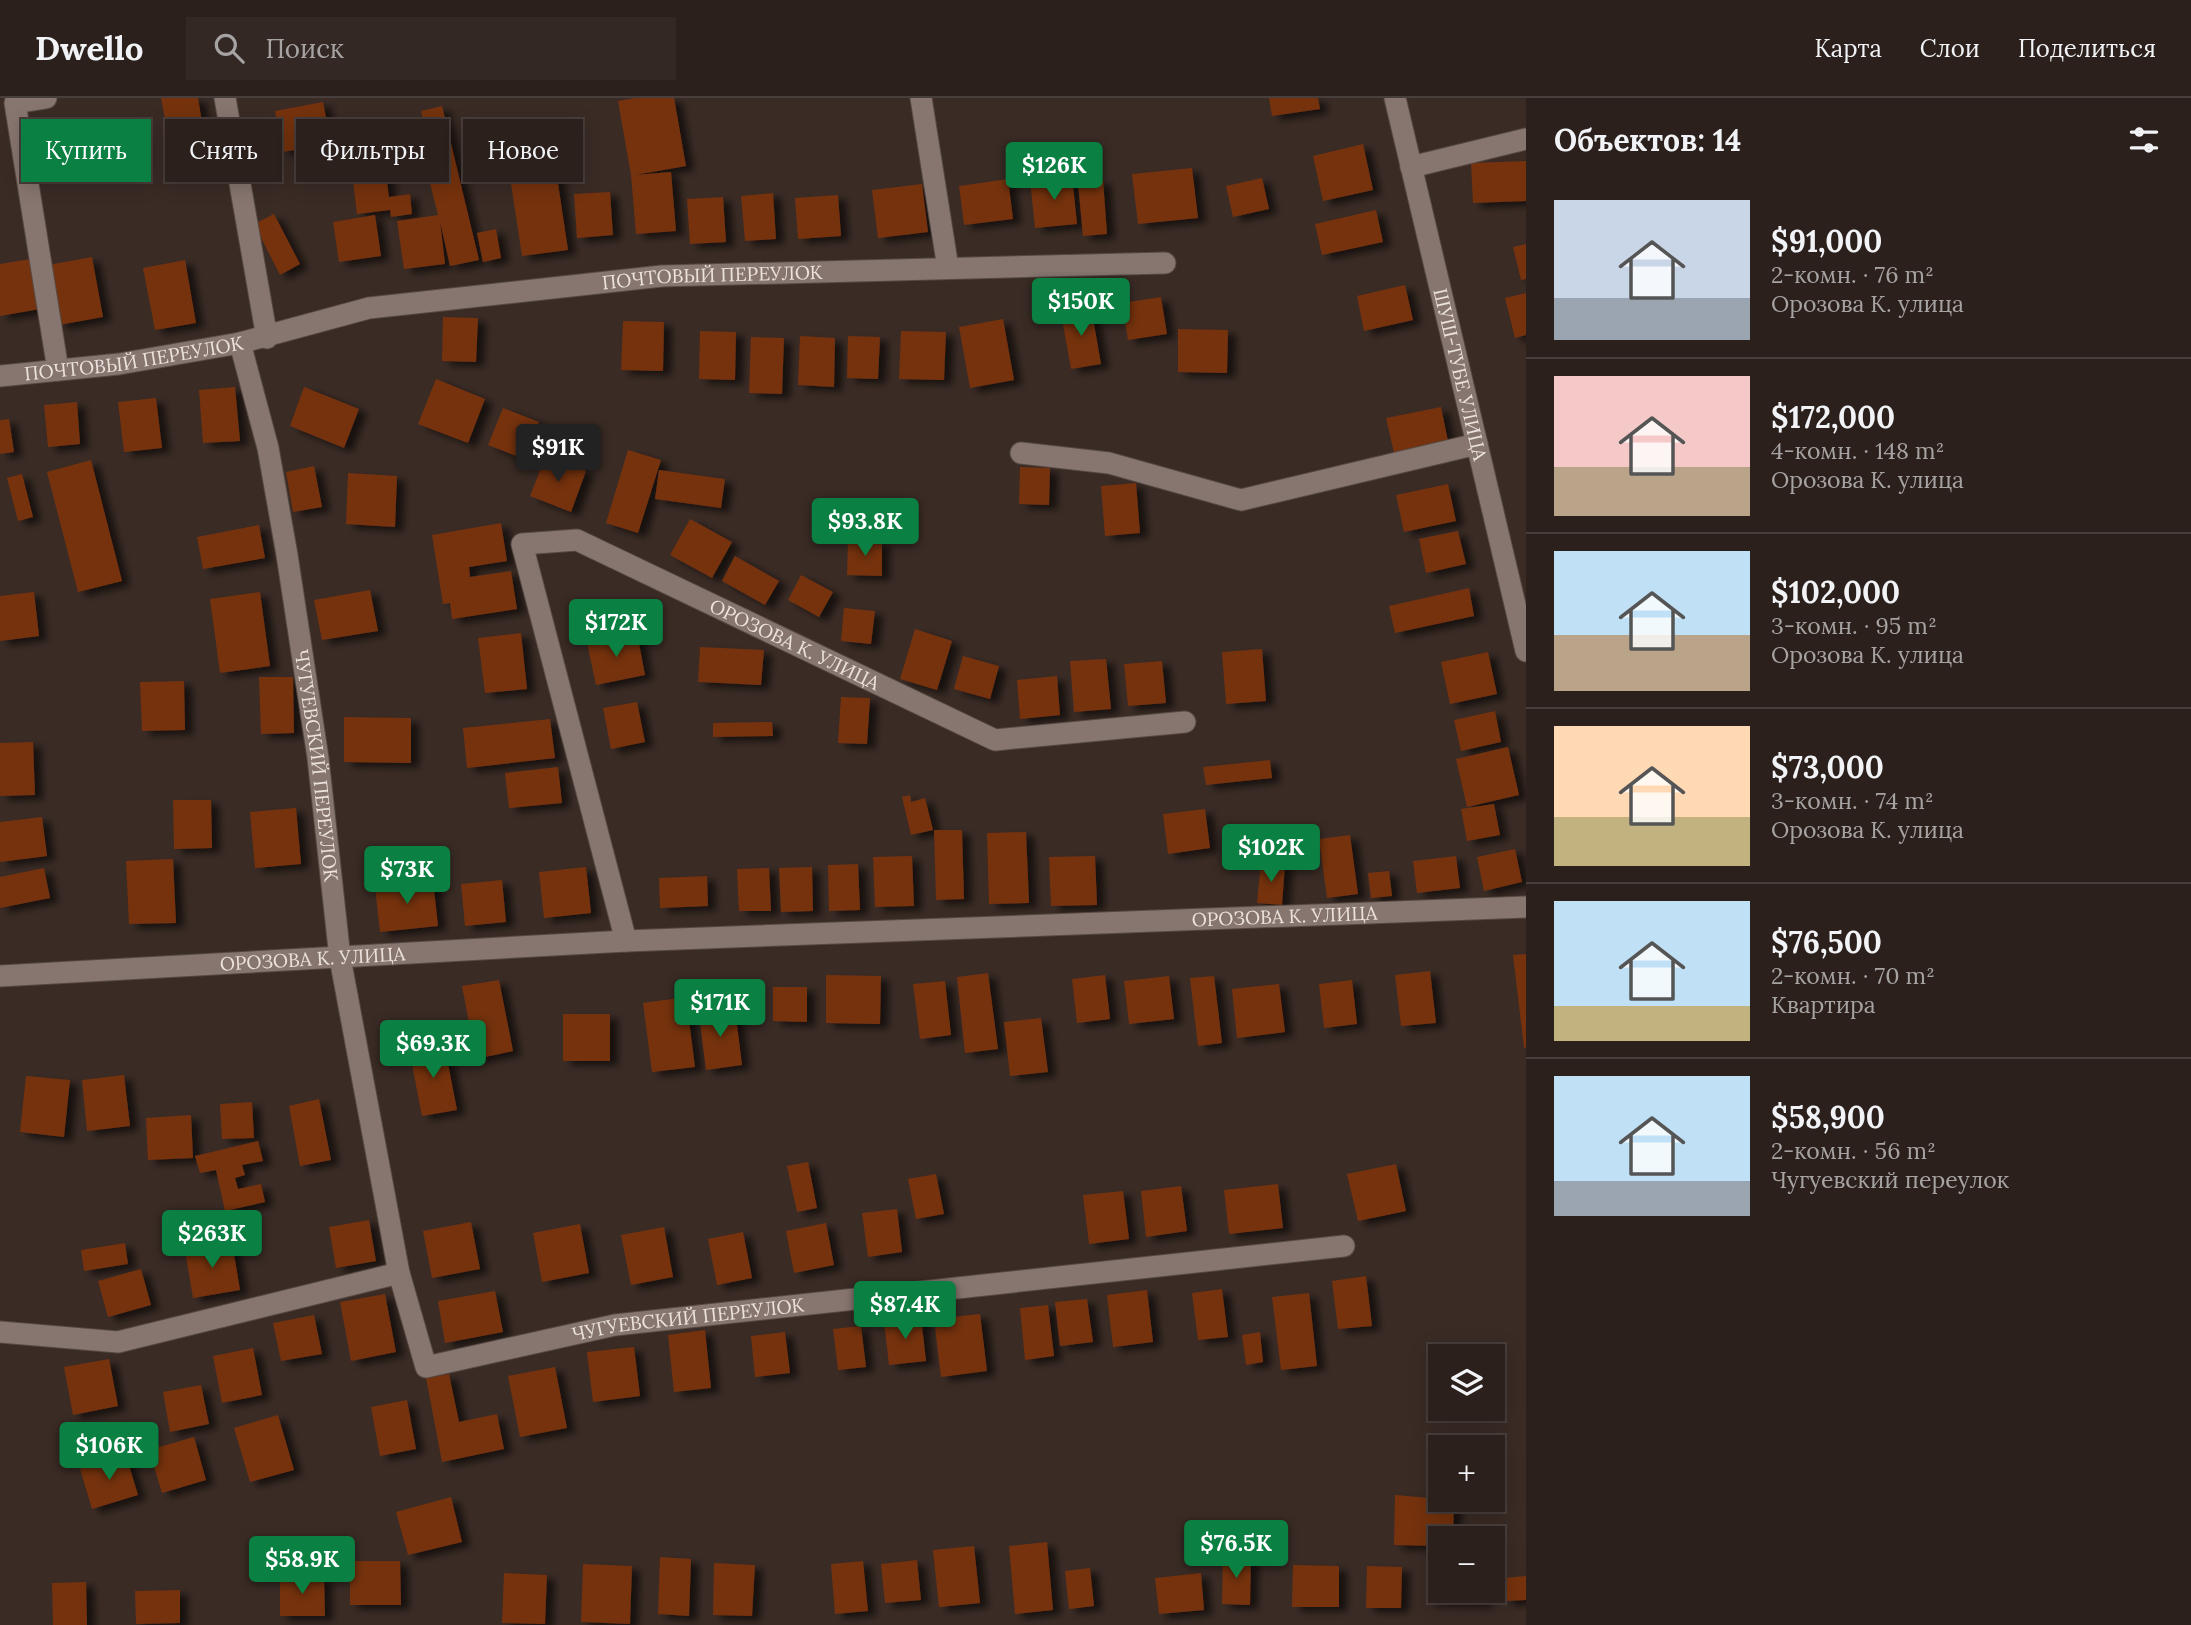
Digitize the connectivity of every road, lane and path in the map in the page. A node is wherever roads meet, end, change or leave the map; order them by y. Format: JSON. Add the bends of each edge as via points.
{"nodes":[{"id":1,"x":46,"y":98,"type":"edge"},
{"id":2,"x":225,"y":98,"type":"edge"},
{"id":3,"x":921,"y":98,"type":"edge"},
{"id":4,"x":1395,"y":98,"type":"edge"},
{"id":5,"x":1526,"y":139,"type":"edge"},
{"id":6,"x":1411,"y":167,"type":"junction"},
{"id":7,"x":1165,"y":262,"type":"dead end"},
{"id":8,"x":948,"y":268,"type":"junction"},
{"id":9,"x":267,"y":338,"type":"junction"},
{"id":10,"x":240,"y":343,"type":"junction"},
{"id":11,"x":58,"y":370,"type":"junction"},
{"id":12,"x":0,"y":376,"type":"edge"},
{"id":13,"x":1477,"y":444,"type":"junction"},
{"id":14,"x":1021,"y":453,"type":"dead end"},
{"id":15,"x":1526,"y":651,"type":"edge"},
{"id":16,"x":1185,"y":722,"type":"dead end"},
{"id":17,"x":1526,"y":907,"type":"edge"},
{"id":18,"x":625,"y":941,"type":"junction"},
{"id":19,"x":340,"y":958,"type":"junction"},
{"id":20,"x":0,"y":976,"type":"edge"},
{"id":21,"x":1344,"y":1246,"type":"dead end"},
{"id":22,"x":399,"y":1273,"type":"junction"},
{"id":23,"x":0,"y":1332,"type":"edge"}],
"edges":[{"from":1,"to":11,"type":"street","via":[[15,103]]},
{"from":2,"to":9,"type":"street","name":"ПОЧТОВЫЙ ПЕРЕУЛОК"},
{"from":3,"to":8,"type":"street"},
{"from":4,"to":6,"type":"street","name":"ШУШ-ТУБЕ УЛИЦА"},
{"from":5,"to":6,"type":"street"},
{"from":6,"to":13,"type":"street","name":"ШУШ-ТУБЕ УЛИЦА"},
{"from":7,"to":8,"type":"street","name":"ПОЧТОВЫЙ ПЕРЕУЛОК"},
{"from":8,"to":9,"type":"street","name":"ПОЧТОВЫЙ ПЕРЕУЛОК","via":[[662,276],[369,308]]},
{"from":9,"to":10,"type":"street","name":"ПОЧТОВЫЙ ПЕРЕУЛОК"},
{"from":10,"to":11,"type":"street","name":"ПОЧТОВЫЙ ПЕРЕУЛОК"},
{"from":10,"to":19,"type":"street","name":"ЧУГУЕВСКИЙ ПЕРЕУЛОК","via":[[268,448],[287,555],[318,758]]},
{"from":11,"to":12,"type":"street","name":"ПОЧТОВЫЙ ПЕРЕУЛОК"},
{"from":13,"to":14,"type":"street","via":[[1241,500],[1109,463]]},
{"from":13,"to":15,"type":"street","name":"ШУШ-ТУБЕ УЛИЦА"},
{"from":16,"to":18,"type":"street","name":"ОРОЗОВА К. УЛИЦА","via":[[995,740],[577,540],[523,544]]},
{"from":17,"to":18,"type":"street","name":"ОРОЗОВА К. УЛИЦА"},
{"from":18,"to":19,"type":"street","name":"ОРОЗОВА К. УЛИЦА"},
{"from":19,"to":20,"type":"street","name":"ОРОЗОВА К. УЛИЦА"},
{"from":19,"to":22,"type":"street","name":"ЧУГУЕВСКИЙ ПЕРЕУЛОК"},
{"from":21,"to":22,"type":"street","name":"ЧУГУЕВСКИЙ ПЕРЕУЛОК","via":[[615,1325],[426,1367]]},
{"from":22,"to":23,"type":"street","via":[[118,1342]]}]}
